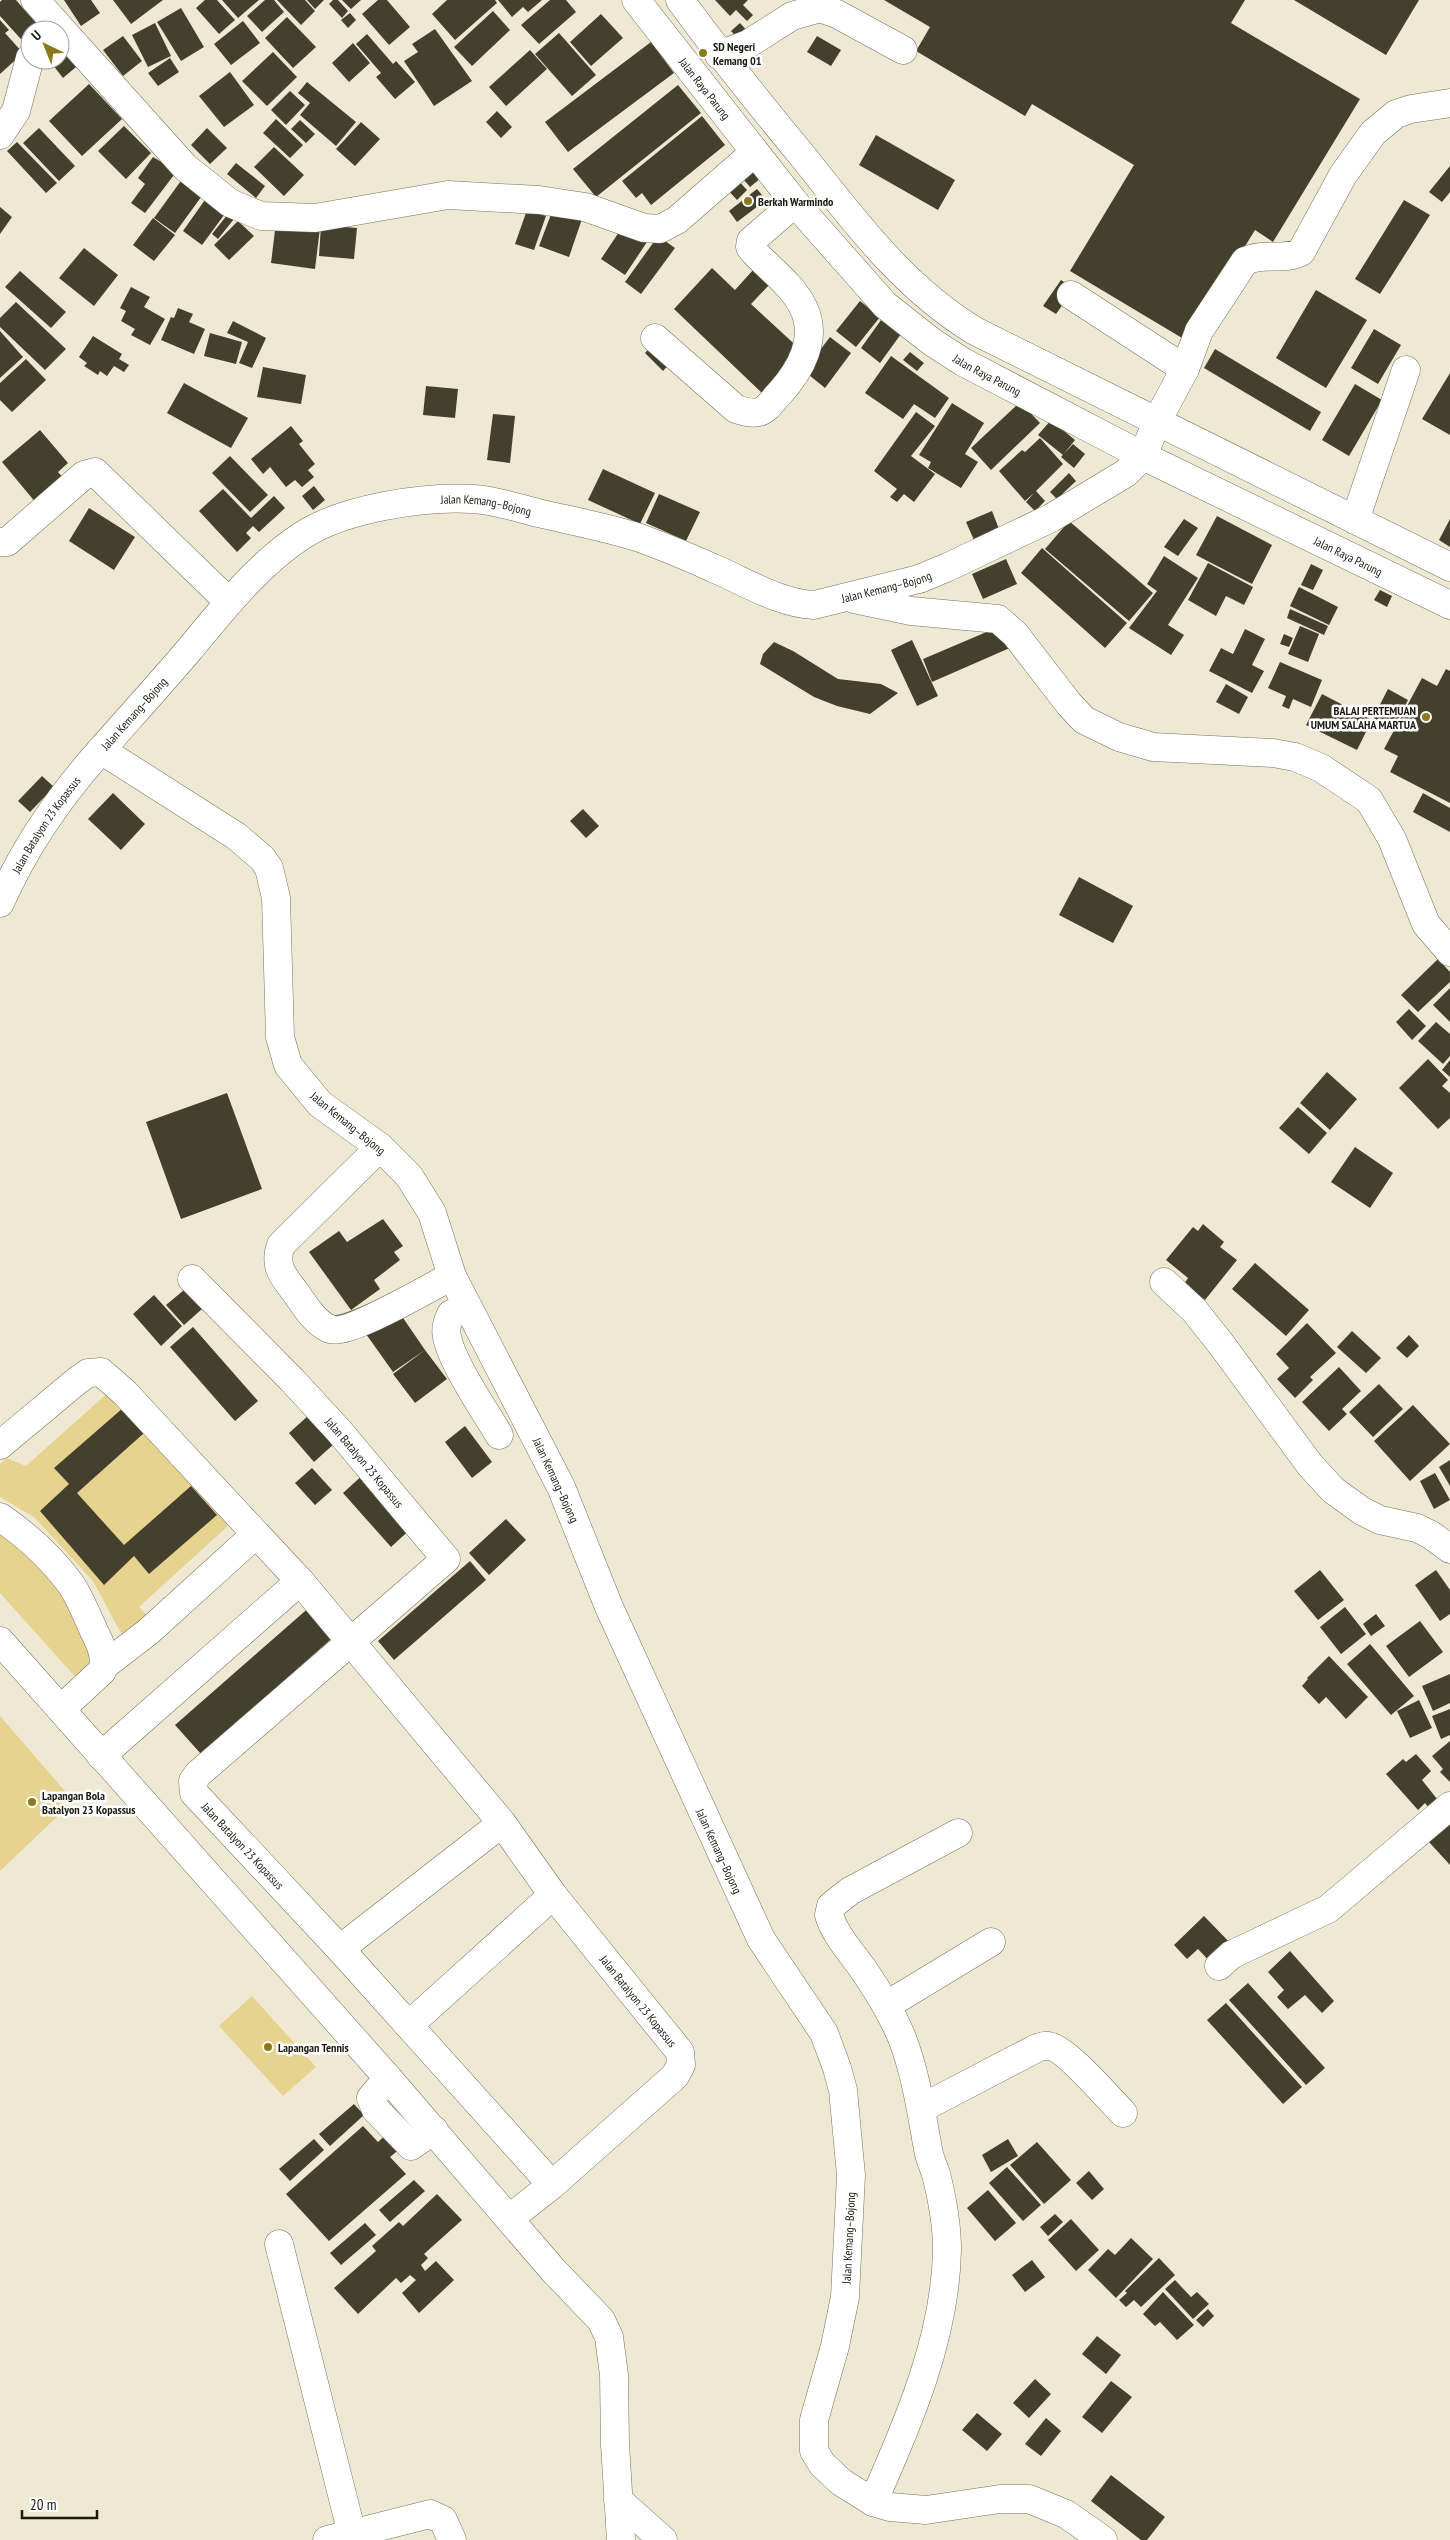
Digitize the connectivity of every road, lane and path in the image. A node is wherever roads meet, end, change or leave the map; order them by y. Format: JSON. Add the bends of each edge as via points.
{"nodes":[{"id":1,"x":35,"y":0,"type":"edge"},
{"id":2,"x":636,"y":0,"type":"edge"},
{"id":3,"x":680,"y":0,"type":"edge"},
{"id":4,"x":841,"y":7,"type":"edge"},
{"id":5,"x":48,"y":20,"type":"edge"},
{"id":6,"x":70,"y":45,"type":"edge"},
{"id":7,"x":903,"y":50,"type":"dead end"},
{"id":8,"x":719,"y":55,"type":"junction"},
{"id":9,"x":27,"y":70,"type":"edge"},
{"id":10,"x":1450,"y":102,"type":"edge"},
{"id":11,"x":0,"y":135,"type":"edge"},
{"id":12,"x":755,"y":152,"type":"junction"},
{"id":13,"x":795,"y":203,"type":"junction"},
{"id":14,"x":1071,"y":295,"type":"dead end"},
{"id":15,"x":655,"y":338,"type":"dead end"},
{"id":16,"x":1185,"y":369,"type":"junction"},
{"id":17,"x":1406,"y":370,"type":"dead end"},
{"id":18,"x":1157,"y":421,"type":"junction"},
{"id":19,"x":1143,"y":456,"type":"junction"},
{"id":20,"x":1355,"y":520,"type":"junction"},
{"id":21,"x":0,"y":542,"type":"edge"},
{"id":22,"x":1450,"y":567,"type":"edge"},
{"id":23,"x":848,"y":598,"type":"junction"},
{"id":24,"x":229,"y":602,"type":"junction"},
{"id":25,"x":1450,"y":605,"type":"edge"},
{"id":26,"x":101,"y":750,"type":"junction"},
{"id":27,"x":0,"y":903,"type":"edge"},
{"id":28,"x":1450,"y":952,"type":"edge"},
{"id":29,"x":380,"y":1147,"type":"junction"},
{"id":30,"x":452,"y":1276,"type":"junction"},
{"id":31,"x":192,"y":1279,"type":"dead end"},
{"id":32,"x":1164,"y":1282,"type":"dead end"},
{"id":33,"x":467,"y":1307,"type":"junction"},
{"id":34,"x":499,"y":1435,"type":"dead end"},
{"id":35,"x":0,"y":1445,"type":"edge"},
{"id":36,"x":0,"y":1517,"type":"edge"},
{"id":37,"x":256,"y":1534,"type":"junction"},
{"id":38,"x":1450,"y":1549,"type":"edge"},
{"id":39,"x":300,"y":1581,"type":"junction"},
{"id":40,"x":0,"y":1641,"type":"edge"},
{"id":41,"x":350,"y":1643,"type":"junction"},
{"id":42,"x":105,"y":1665,"type":"junction"},
{"id":43,"x":61,"y":1709,"type":"junction"},
{"id":44,"x":101,"y":1756,"type":"junction"},
{"id":45,"x":1450,"y":1806,"type":"edge"},
{"id":46,"x":502,"y":1823,"type":"junction"},
{"id":47,"x":958,"y":1833,"type":"dead end"},
{"id":48,"x":553,"y":1895,"type":"junction"},
{"id":49,"x":991,"y":1942,"type":"dead end"},
{"id":50,"x":340,"y":1949,"type":"junction"},
{"id":51,"x":1219,"y":1966,"type":"dead end"},
{"id":52,"x":887,"y":2005,"type":"junction"},
{"id":53,"x":409,"y":2025,"type":"junction"},
{"id":54,"x":922,"y":2108,"type":"junction"},
{"id":55,"x":1123,"y":2113,"type":"dead end"},
{"id":56,"x":552,"y":2185,"type":"junction"},
{"id":57,"x":510,"y":2218,"type":"junction"},
{"id":58,"x":279,"y":2244,"type":"dead end"},
{"id":59,"x":618,"y":2500,"type":"junction"},
{"id":60,"x":873,"y":2502,"type":"junction"},
{"id":61,"x":339,"y":2537,"type":"edge"},
{"id":62,"x":452,"y":2540,"type":"edge"},
{"id":63,"x":622,"y":2540,"type":"edge"},
{"id":64,"x":663,"y":2540,"type":"edge"},
{"id":65,"x":1103,"y":2540,"type":"edge"}],
"edges":[{"from":1,"to":5,"type":"main road"},
{"from":2,"to":12,"type":"main road","name":"Jalan Raya Parung"},
{"from":3,"to":8,"type":"main road"},
{"from":4,"to":7,"type":"main road"},
{"from":4,"to":8,"type":"main road","via":[[805,11],[748,44]]},
{"from":6,"to":12,"type":"main road","via":[[185,167],[230,203],[261,216],[315,218],[448,195],[539,200],[584,207],[644,228],[660,229],[677,220]]},
{"from":8,"to":18,"type":"main road","via":[[862,232],[903,276],[947,314]]},
{"from":9,"to":11,"type":"main road","via":[[16,111]]},
{"from":10,"to":16,"type":"main road","name":"Jalan Kemang–Bojong","via":[[1396,114],[1373,133],[1343,175],[1302,252],[1289,256],[1255,256],[1245,261],[1199,331]]},
{"from":12,"to":13,"type":"main road","name":"Jalan Raya Parung"},
{"from":13,"to":15,"type":"main road","via":[[751,241],[750,247],[791,291],[803,307],[808,324],[809,340],[801,362],[792,379],[769,405],[760,412],[736,409]]},
{"from":13,"to":19,"type":"main road","name":"Jalan Raya Parung","via":[[885,305],[932,342],[962,362]]},
{"from":14,"to":16,"type":"main road"},
{"from":16,"to":18,"type":"main road","name":"Jalan Kemang–Bojong"},
{"from":17,"to":20,"type":"main road"},
{"from":18,"to":19,"type":"main road","name":"Jalan Kemang–Bojong"},
{"from":18,"to":20,"type":"main road"},
{"from":19,"to":23,"type":"main road","name":"Jalan Kemang–Bojong","via":[[1126,473],[1051,518],[919,579]]},
{"from":19,"to":25,"type":"main road","name":"Jalan Raya Parung"},
{"from":20,"to":22,"type":"main road"},
{"from":21,"to":24,"type":"main road","via":[[8,542],[84,475],[94,472]]},
{"from":23,"to":24,"type":"main road","name":"Jalan Kemang–Bojong","via":[[814,604],[788,601],[639,538],[579,520],[476,499],[453,498],[362,511],[317,527],[271,560]]},
{"from":23,"to":28,"type":"main road","via":[[910,610],[998,619],[1015,634],[1084,720],[1119,737],[1154,747],[1273,753],[1295,757],[1321,768],[1369,800],[1392,839],[1426,924]]},
{"from":24,"to":26,"type":"main road","name":"Jalan Kemang–Bojong"},
{"from":26,"to":27,"type":"main road","name":"Jalan Batalyon 23 Kopassus","via":[[70,785],[41,826]]},
{"from":26,"to":29,"type":"main road","name":"Jalan Kemang–Bojong","via":[[216,821],[270,868],[276,898],[280,1037],[288,1065],[320,1104]]},
{"from":29,"to":30,"type":"main road","name":"Jalan Kemang–Bojong","via":[[409,1176],[432,1213]]},
{"from":29,"to":30,"type":"main road","via":[[281,1245],[277,1256],[285,1279],[318,1322],[332,1330],[340,1330],[369,1319]]},
{"from":30,"to":33,"type":"main road","name":"Jalan Kemang–Bojong"},
{"from":31,"to":41,"type":"main road","name":"Jalan Batalyon 23 Kopassus","via":[[312,1402],[446,1559]]},
{"from":32,"to":38,"type":"main road","via":[[1194,1310],[1310,1465],[1333,1490],[1362,1511],[1380,1520],[1417,1528]]},
{"from":33,"to":34,"type":"main road","via":[[451,1314],[447,1322],[447,1337],[468,1382]]},
{"from":33,"to":60,"type":"main road","name":"Jalan Kemang–Bojong","via":[[561,1487],[602,1591],[760,1939],[824,2033],[837,2068],[851,2175],[848,2270],[840,2324],[814,2420],[813,2438],[814,2450],[829,2472]]},
{"from":35,"to":37,"type":"main road","via":[[78,1380],[88,1373],[101,1372],[125,1393]]},
{"from":36,"to":42,"type":"main road","via":[[38,1548],[72,1587],[100,1644]]},
{"from":37,"to":39,"type":"main road"},
{"from":37,"to":42,"type":"main road","via":[[148,1632]]},
{"from":39,"to":41,"type":"main road"},
{"from":39,"to":44,"type":"main road"},
{"from":40,"to":43,"type":"main road"},
{"from":41,"to":46,"type":"main road","name":"Jalan Batalyon 23 Kopassus"},
{"from":41,"to":50,"type":"main road","name":"Jalan Batalyon 23 Kopassus","via":[[198,1774],[192,1788]]},
{"from":42,"to":43,"type":"main road","via":[[98,1677]]},
{"from":43,"to":44,"type":"main road"},
{"from":44,"to":57,"type":"main road","via":[[388,2078],[371,2098],[376,2110],[411,2146],[434,2130]]},
{"from":45,"to":51,"type":"main road","via":[[1328,1909],[1231,1955]]},
{"from":46,"to":48,"type":"main road","name":"Jalan Batalyon 23 Kopassus"},
{"from":46,"to":50,"type":"main road"},
{"from":47,"to":52,"type":"main road","via":[[850,1891],[831,1906],[831,1923]]},
{"from":48,"to":53,"type":"main road"},
{"from":48,"to":56,"type":"main road","name":"Jalan Batalyon 23 Kopassus","via":[[682,2058],[675,2076]]},
{"from":49,"to":52,"type":"main road"},
{"from":50,"to":53,"type":"main road","name":"Jalan Batalyon 23 Kopassus"},
{"from":52,"to":54,"type":"main road","via":[[902,2039]]},
{"from":53,"to":56,"type":"main road","name":"Jalan Batalyon 23 Kopassus"},
{"from":54,"to":55,"type":"main road","via":[[1037,2048],[1049,2046],[1070,2059]]},
{"from":54,"to":60,"type":"main road","via":[[928,2150],[943,2203],[947,2248],[944,2278],[939,2314],[921,2382]]},
{"from":56,"to":57,"type":"main road","name":"Jalan Batalyon 23 Kopassus"},
{"from":57,"to":59,"type":"main road","via":[[553,2270],[601,2320],[610,2337]]},
{"from":58,"to":61,"type":"main road"},
{"from":59,"to":63,"type":"main road"},
{"from":59,"to":64,"type":"main road"},
{"from":60,"to":65,"type":"main road","name":"Jalan Kemang–Bojong","via":[[906,2510],[926,2510],[1000,2499],[1029,2499],[1066,2514]]},
{"from":61,"to":62,"type":"main road","via":[[430,2514],[443,2520]]}]}
